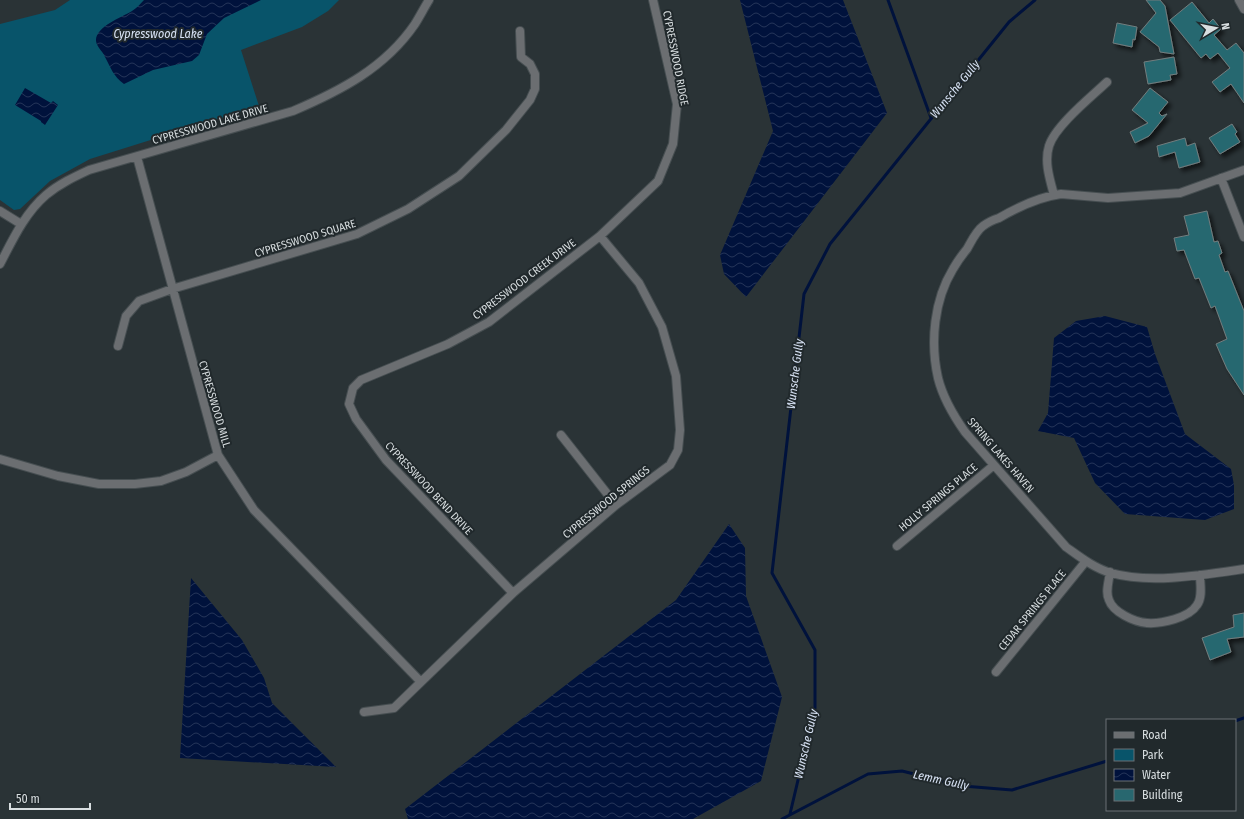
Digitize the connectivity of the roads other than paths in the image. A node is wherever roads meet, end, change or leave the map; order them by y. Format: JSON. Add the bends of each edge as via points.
{"nodes":[{"id":1,"x":429,"y":0,"type":"edge"},
{"id":2,"x":653,"y":0,"type":"edge"},
{"id":3,"x":1239,"y":0,"type":"edge"},
{"id":4,"x":1244,"y":9,"type":"edge"},
{"id":5,"x":520,"y":31,"type":"dead end"},
{"id":6,"x":1106,"y":82,"type":"dead end"},
{"id":7,"x":137,"y":156,"type":"junction"},
{"id":8,"x":1244,"y":170,"type":"edge"},
{"id":9,"x":1221,"y":178,"type":"junction"},
{"id":10,"x":1054,"y":195,"type":"junction"},
{"id":11,"x":0,"y":211,"type":"edge"},
{"id":12,"x":21,"y":224,"type":"junction"},
{"id":13,"x":600,"y":236,"type":"junction"},
{"id":14,"x":1244,"y":237,"type":"edge"},
{"id":15,"x":0,"y":264,"type":"edge"},
{"id":16,"x":172,"y":289,"type":"junction"},
{"id":17,"x":118,"y":346,"type":"dead end"},
{"id":18,"x":353,"y":388,"type":"joint"},
{"id":19,"x":561,"y":435,"type":"dead end"},
{"id":20,"x":218,"y":455,"type":"junction"},
{"id":21,"x":0,"y":459,"type":"edge"},
{"id":22,"x":994,"y":465,"type":"junction"},
{"id":23,"x":616,"y":506,"type":"junction"},
{"id":24,"x":897,"y":546,"type":"dead end"},
{"id":25,"x":1086,"y":561,"type":"junction"},
{"id":26,"x":1244,"y":569,"type":"edge"},
{"id":27,"x":1110,"y":572,"type":"junction"},
{"id":28,"x":1200,"y":575,"type":"junction"},
{"id":29,"x":513,"y":593,"type":"junction"},
{"id":30,"x":996,"y":672,"type":"dead end"},
{"id":31,"x":421,"y":682,"type":"junction"},
{"id":32,"x":364,"y":712,"type":"dead end"}],
"edges":[{"from":1,"to":7,"type":"street","name":"CYPRESSWOOD LAKE DRIVE","via":[[415,24],[374,68],[325,98],[292,111]]},
{"from":2,"to":13,"type":"street","name":"CYPRESSWOOD RIDGE","via":[[676,104],[673,144],[658,181]]},
{"from":3,"to":4,"type":"street"},
{"from":5,"to":16,"type":"street","name":"CYPRESSWOOD SQUARE","via":[[521,57],[530,64],[535,74],[535,89],[530,100],[506,130],[459,176],[408,209],[357,234]]},
{"from":6,"to":10,"type":"street","via":[[1058,130],[1049,146],[1047,167]]},
{"from":7,"to":12,"type":"street","name":"CYPRESSWOOD LAKE DRIVE","via":[[89,170],[67,180],[46,195]]},
{"from":7,"to":16,"type":"street","name":"CYPRESSWOOD MILL"},
{"from":8,"to":9,"type":"street","name":"SPRING LAKES HAVEN"},
{"from":9,"to":10,"type":"street","name":"SPRING LAKES HAVEN","via":[[1180,193],[1108,198]]},
{"from":9,"to":14,"type":"street"},
{"from":10,"to":22,"type":"street","name":"SPRING LAKES HAVEN","via":[[1024,204],[982,227],[952,269],[937,311],[934,347],[938,378],[944,396],[965,432]]},
{"from":11,"to":12,"type":"street"},
{"from":12,"to":15,"type":"street","name":"CYPRESSWOOD LAKE DRIVE"},
{"from":13,"to":18,"type":"street","name":"CYPRESSWOOD CREEK DRIVE","via":[[489,322],[448,344],[361,380]]},
{"from":13,"to":23,"type":"street","name":"CYPRESSWOOD SPRINGS","via":[[639,283],[662,327],[676,376],[680,430],[678,450],[670,465]]},
{"from":16,"to":17,"type":"street","name":"CYPRESSWOOD SQUARE","via":[[139,301],[126,316]]},
{"from":16,"to":20,"type":"street","name":"CYPRESSWOOD MILL"},
{"from":18,"to":29,"type":"street","name":"CYPRESSWOOD BEND DRIVE","via":[[349,404],[356,419],[386,460]]},
{"from":19,"to":23,"type":"street"},
{"from":20,"to":21,"type":"street","via":[[186,472],[161,481],[135,484],[99,484],[65,478]]},
{"from":20,"to":31,"type":"street","name":"CYPRESSWOOD MILL","via":[[254,510]]},
{"from":22,"to":24,"type":"street","name":"HOLLY SPRINGS PLACE"},
{"from":22,"to":25,"type":"street","name":"SPRING LAKES HAVEN","via":[[1066,547]]},
{"from":23,"to":29,"type":"street","name":"CYPRESSWOOD SPRINGS"},
{"from":25,"to":27,"type":"street","name":"SPRING LAKES HAVEN"},
{"from":25,"to":30,"type":"street","name":"CEDAR SPRINGS PLACE"},
{"from":26,"to":28,"type":"street","name":"SPRING LAKES HAVEN"},
{"from":27,"to":28,"type":"street","name":"SPRING LAKES HAVEN","via":[[1128,577],[1148,578]]},
{"from":27,"to":28,"type":"street","via":[[1107,592],[1112,606],[1119,613],[1145,623],[1181,617],[1193,610],[1200,598]]},
{"from":29,"to":31,"type":"street","name":"CYPRESSWOOD SPRINGS"},
{"from":31,"to":32,"type":"street","name":"CYPRESSWOOD SPRINGS","via":[[394,708]]}]}
